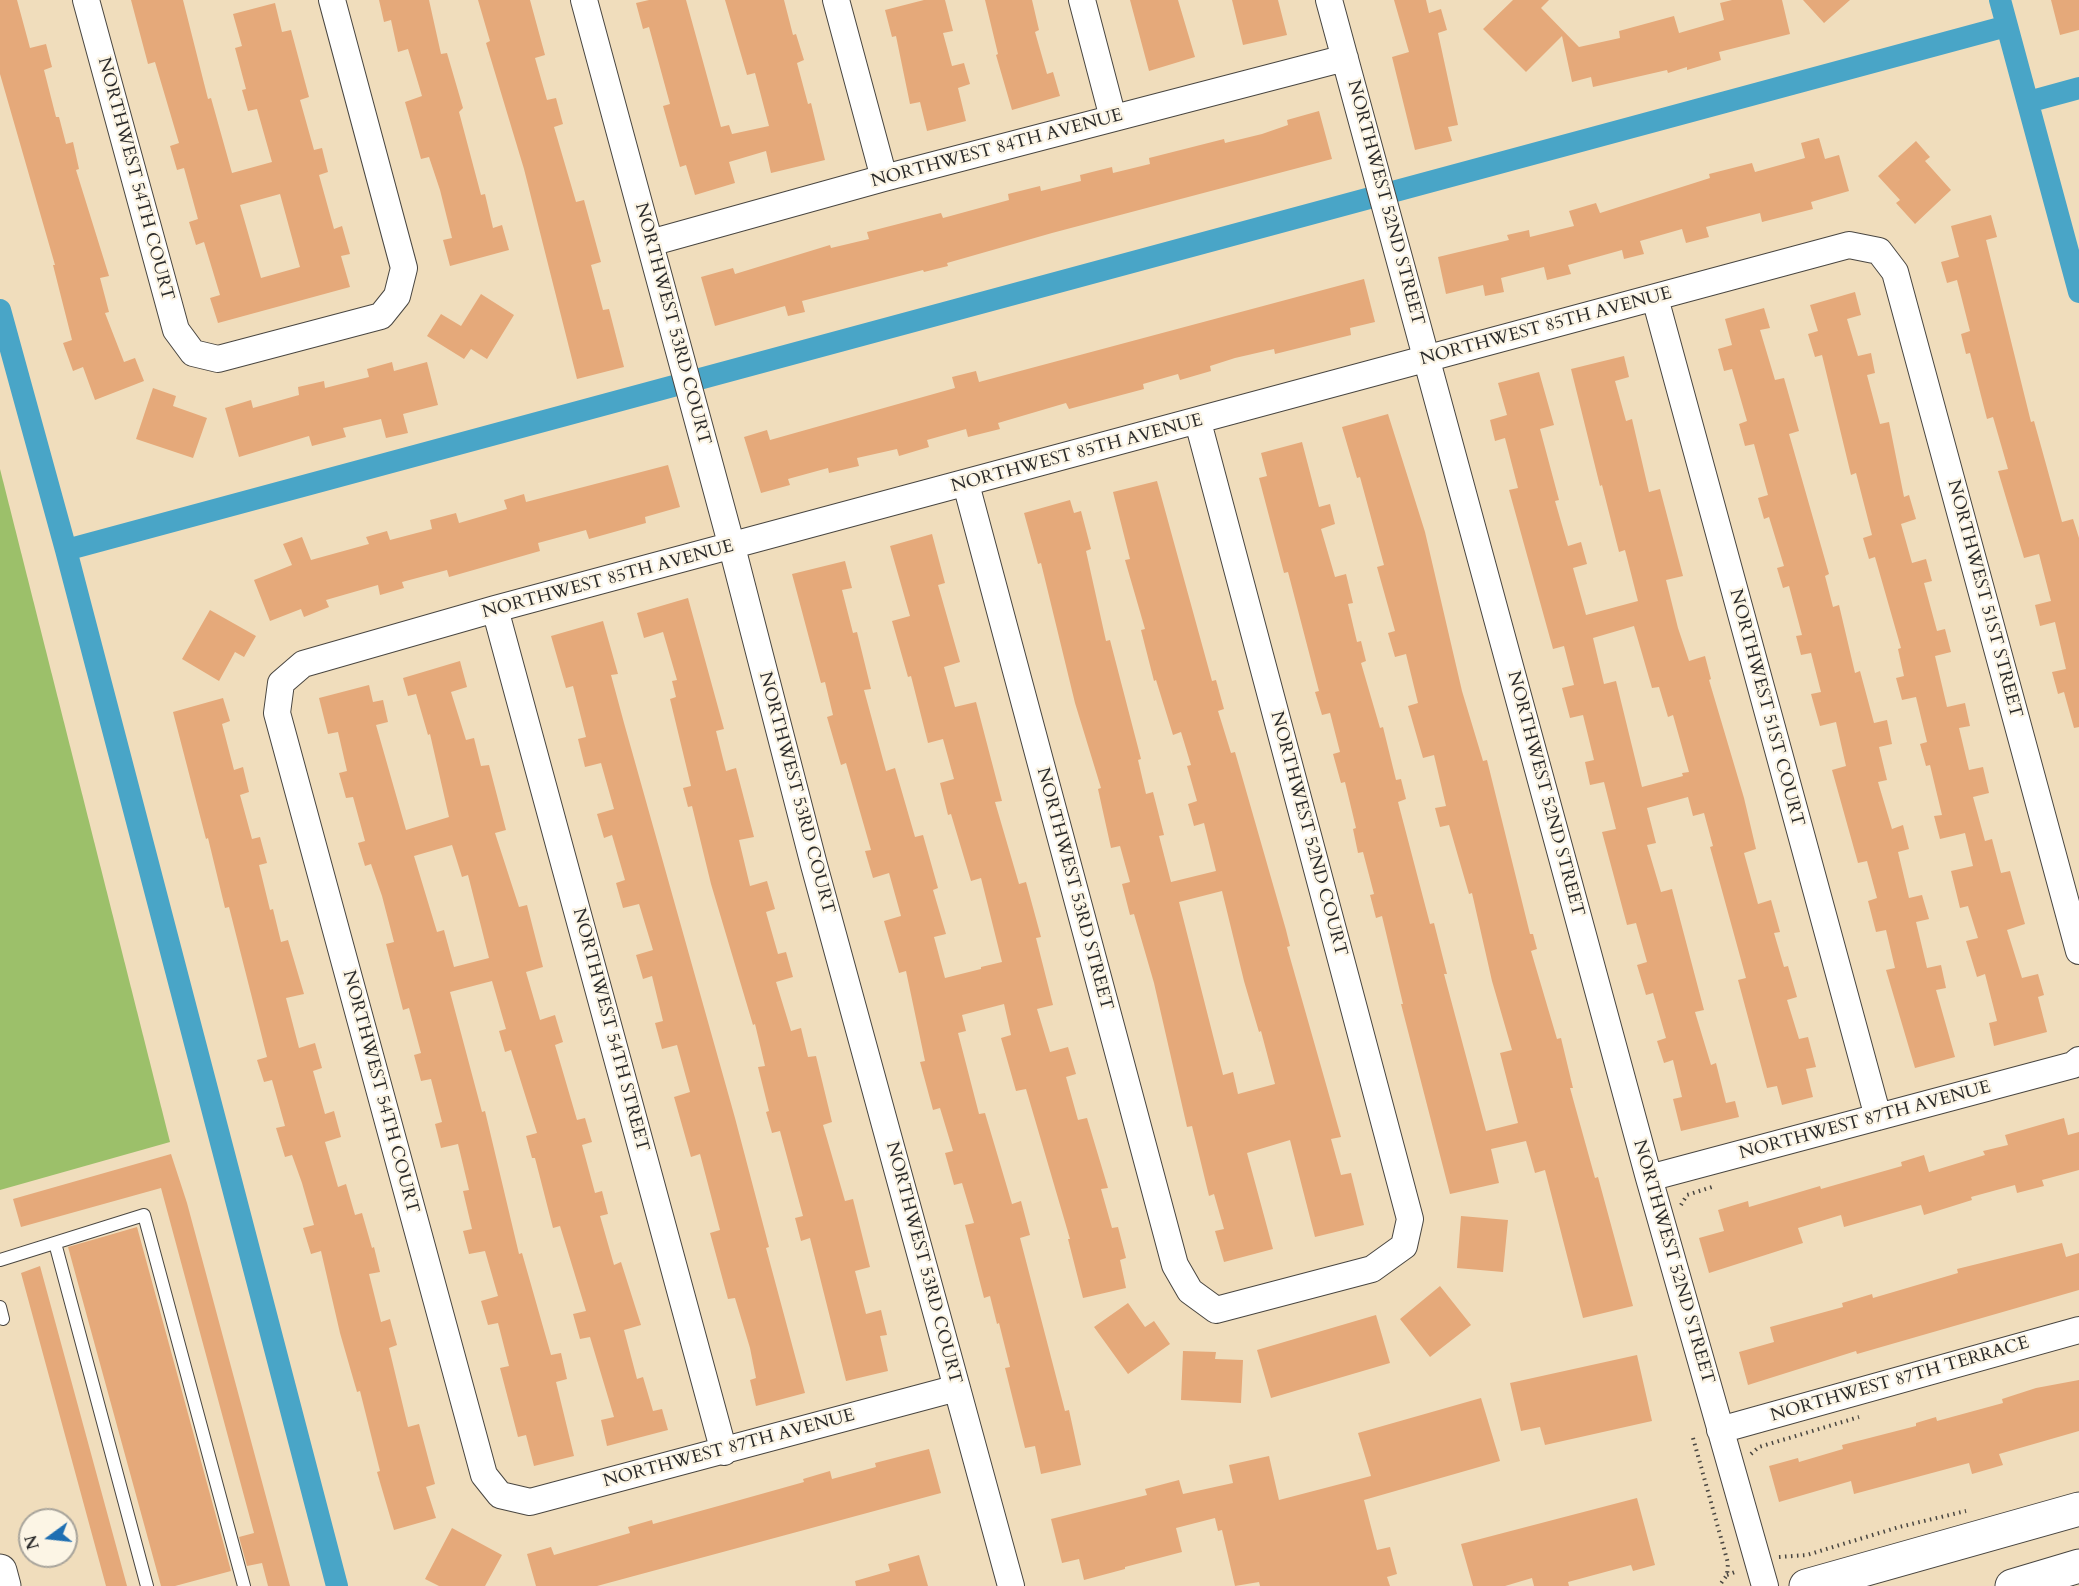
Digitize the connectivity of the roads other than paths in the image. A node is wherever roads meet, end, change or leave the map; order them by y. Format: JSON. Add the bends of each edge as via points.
{"nodes":[{"id":1,"x":86,"y":0,"type":"edge"},
{"id":2,"x":332,"y":0,"type":"edge"},
{"id":3,"x":584,"y":0,"type":"edge"},
{"id":4,"x":836,"y":0,"type":"edge"},
{"id":5,"x":1082,"y":0,"type":"edge"},
{"id":6,"x":1329,"y":0,"type":"edge"},
{"id":7,"x":1345,"y":58,"type":"junction"},
{"id":8,"x":1113,"y":118,"type":"junction"},
{"id":9,"x":884,"y":178,"type":"junction"},
{"id":10,"x":650,"y":243,"type":"junction"},
{"id":11,"x":1879,"y":251,"type":"joint"},
{"id":12,"x":1655,"y":298,"type":"junction"},
{"id":13,"x":1427,"y":358,"type":"junction"},
{"id":14,"x":1198,"y":422,"type":"junction"},
{"id":15,"x":966,"y":484,"type":"junction"},
{"id":16,"x":732,"y":547,"type":"junction"},
{"id":17,"x":495,"y":609,"type":"junction"},
{"id":18,"x":281,"y":683,"type":"joint"},
{"id":19,"x":2079,"y":951,"type":"edge"},
{"id":20,"x":2079,"y":1059,"type":"edge"},
{"id":21,"x":1878,"y":1117,"type":"junction"},
{"id":22,"x":1649,"y":1178,"type":"junction"},
{"id":23,"x":55,"y":1243,"type":"junction"},
{"id":24,"x":0,"y":1260,"type":"edge"},
{"id":25,"x":1190,"y":1291,"type":"joint"},
{"id":26,"x":2079,"y":1330,"type":"edge"},
{"id":27,"x":957,"y":1388,"type":"junction"},
{"id":28,"x":1720,"y":1430,"type":"junction"},
{"id":29,"x":724,"y":1452,"type":"junction"},
{"id":30,"x":501,"y":1495,"type":"joint"},
{"id":31,"x":2079,"y":1509,"type":"edge"},
{"id":32,"x":2079,"y":1566,"type":"edge"},
{"id":33,"x":0,"y":1571,"type":"edge"},
{"id":34,"x":4,"y":1586,"type":"edge"},
{"id":35,"x":147,"y":1586,"type":"edge"},
{"id":36,"x":244,"y":1586,"type":"edge"},
{"id":37,"x":1011,"y":1586,"type":"edge"},
{"id":38,"x":1765,"y":1586,"type":"edge"},
{"id":39,"x":1806,"y":1586,"type":"edge"},
{"id":40,"x":2012,"y":1586,"type":"edge"}],
"edges":[{"from":1,"to":2,"type":"street","name":"NORTHWEST 54TH COURT","via":[[176,330],[193,353],[218,359],[381,316],[397,296],[404,268]]},
{"from":3,"to":10,"type":"street","name":"NORTHWEST 53RD COURT"},
{"from":4,"to":9,"type":"street"},
{"from":5,"to":8,"type":"street"},
{"from":6,"to":7,"type":"street","name":"NORTHWEST 52ND STREET"},
{"from":7,"to":8,"type":"street","name":"NORTHWEST 84TH AVENUE"},
{"from":7,"to":13,"type":"street","name":"NORTHWEST 52ND STREET"},
{"from":8,"to":9,"type":"street","name":"NORTHWEST 84TH AVENUE"},
{"from":9,"to":10,"type":"street","name":"NORTHWEST 84TH AVENUE"},
{"from":10,"to":16,"type":"street","name":"NORTHWEST 53RD COURT"},
{"from":11,"to":12,"type":"street","name":"NORTHWEST 85TH AVENUE","via":[[1849,245]]},
{"from":11,"to":19,"type":"street","name":"NORTHWEST 51ST STREET","via":[[1895,272]]},
{"from":12,"to":13,"type":"street","name":"NORTHWEST 85TH AVENUE"},
{"from":12,"to":21,"type":"street","name":"NORTHWEST 51ST COURT"},
{"from":13,"to":14,"type":"street","name":"NORTHWEST 85TH AVENUE"},
{"from":13,"to":22,"type":"street","name":"NORTHWEST 52ND STREET"},
{"from":14,"to":15,"type":"street","name":"NORTHWEST 85TH AVENUE"},
{"from":14,"to":25,"type":"street","name":"NORTHWEST 52ND COURT","via":[[1410,1219],[1404,1246],[1372,1269],[1216,1310]]},
{"from":15,"to":16,"type":"street","name":"NORTHWEST 85TH AVENUE"},
{"from":15,"to":25,"type":"street","name":"NORTHWEST 53RD STREET","via":[[1175,1265]]},
{"from":16,"to":17,"type":"street","name":"NORTHWEST 85TH AVENUE"},
{"from":16,"to":27,"type":"street","name":"NORTHWEST 53RD COURT"},
{"from":17,"to":18,"type":"street","name":"NORTHWEST 85TH AVENUE","via":[[303,664]]},
{"from":17,"to":29,"type":"street","name":"NORTHWEST 54TH STREET"},
{"from":18,"to":30,"type":"street","name":"NORTHWEST 54TH COURT","via":[[277,713],[484,1475]]},
{"from":20,"to":21,"type":"street","name":"NORTHWEST 87TH AVENUE","via":[[2073,1065]]},
{"from":21,"to":22,"type":"street","name":"NORTHWEST 87TH AVENUE"},
{"from":22,"to":28,"type":"street","name":"NORTHWEST 52ND STREET"},
{"from":23,"to":24,"type":"lane"},
{"from":23,"to":35,"type":"lane"},
{"from":23,"to":36,"type":"lane","via":[[144,1215]]},
{"from":26,"to":28,"type":"street","name":"NORTHWEST 87TH TERRACE"},
{"from":27,"to":29,"type":"street","name":"NORTHWEST 87TH AVENUE"},
{"from":27,"to":37,"type":"street","name":"NORTHWEST 53RD COURT"},
{"from":28,"to":38,"type":"street","name":"NORTHWEST 52ND STREET"},
{"from":29,"to":30,"type":"street","name":"NORTHWEST 87TH AVENUE","via":[[531,1502]]},
{"from":31,"to":39,"type":"main road"},
{"from":32,"to":40,"type":"main road"},
{"from":33,"to":34,"type":"main road"}]}
